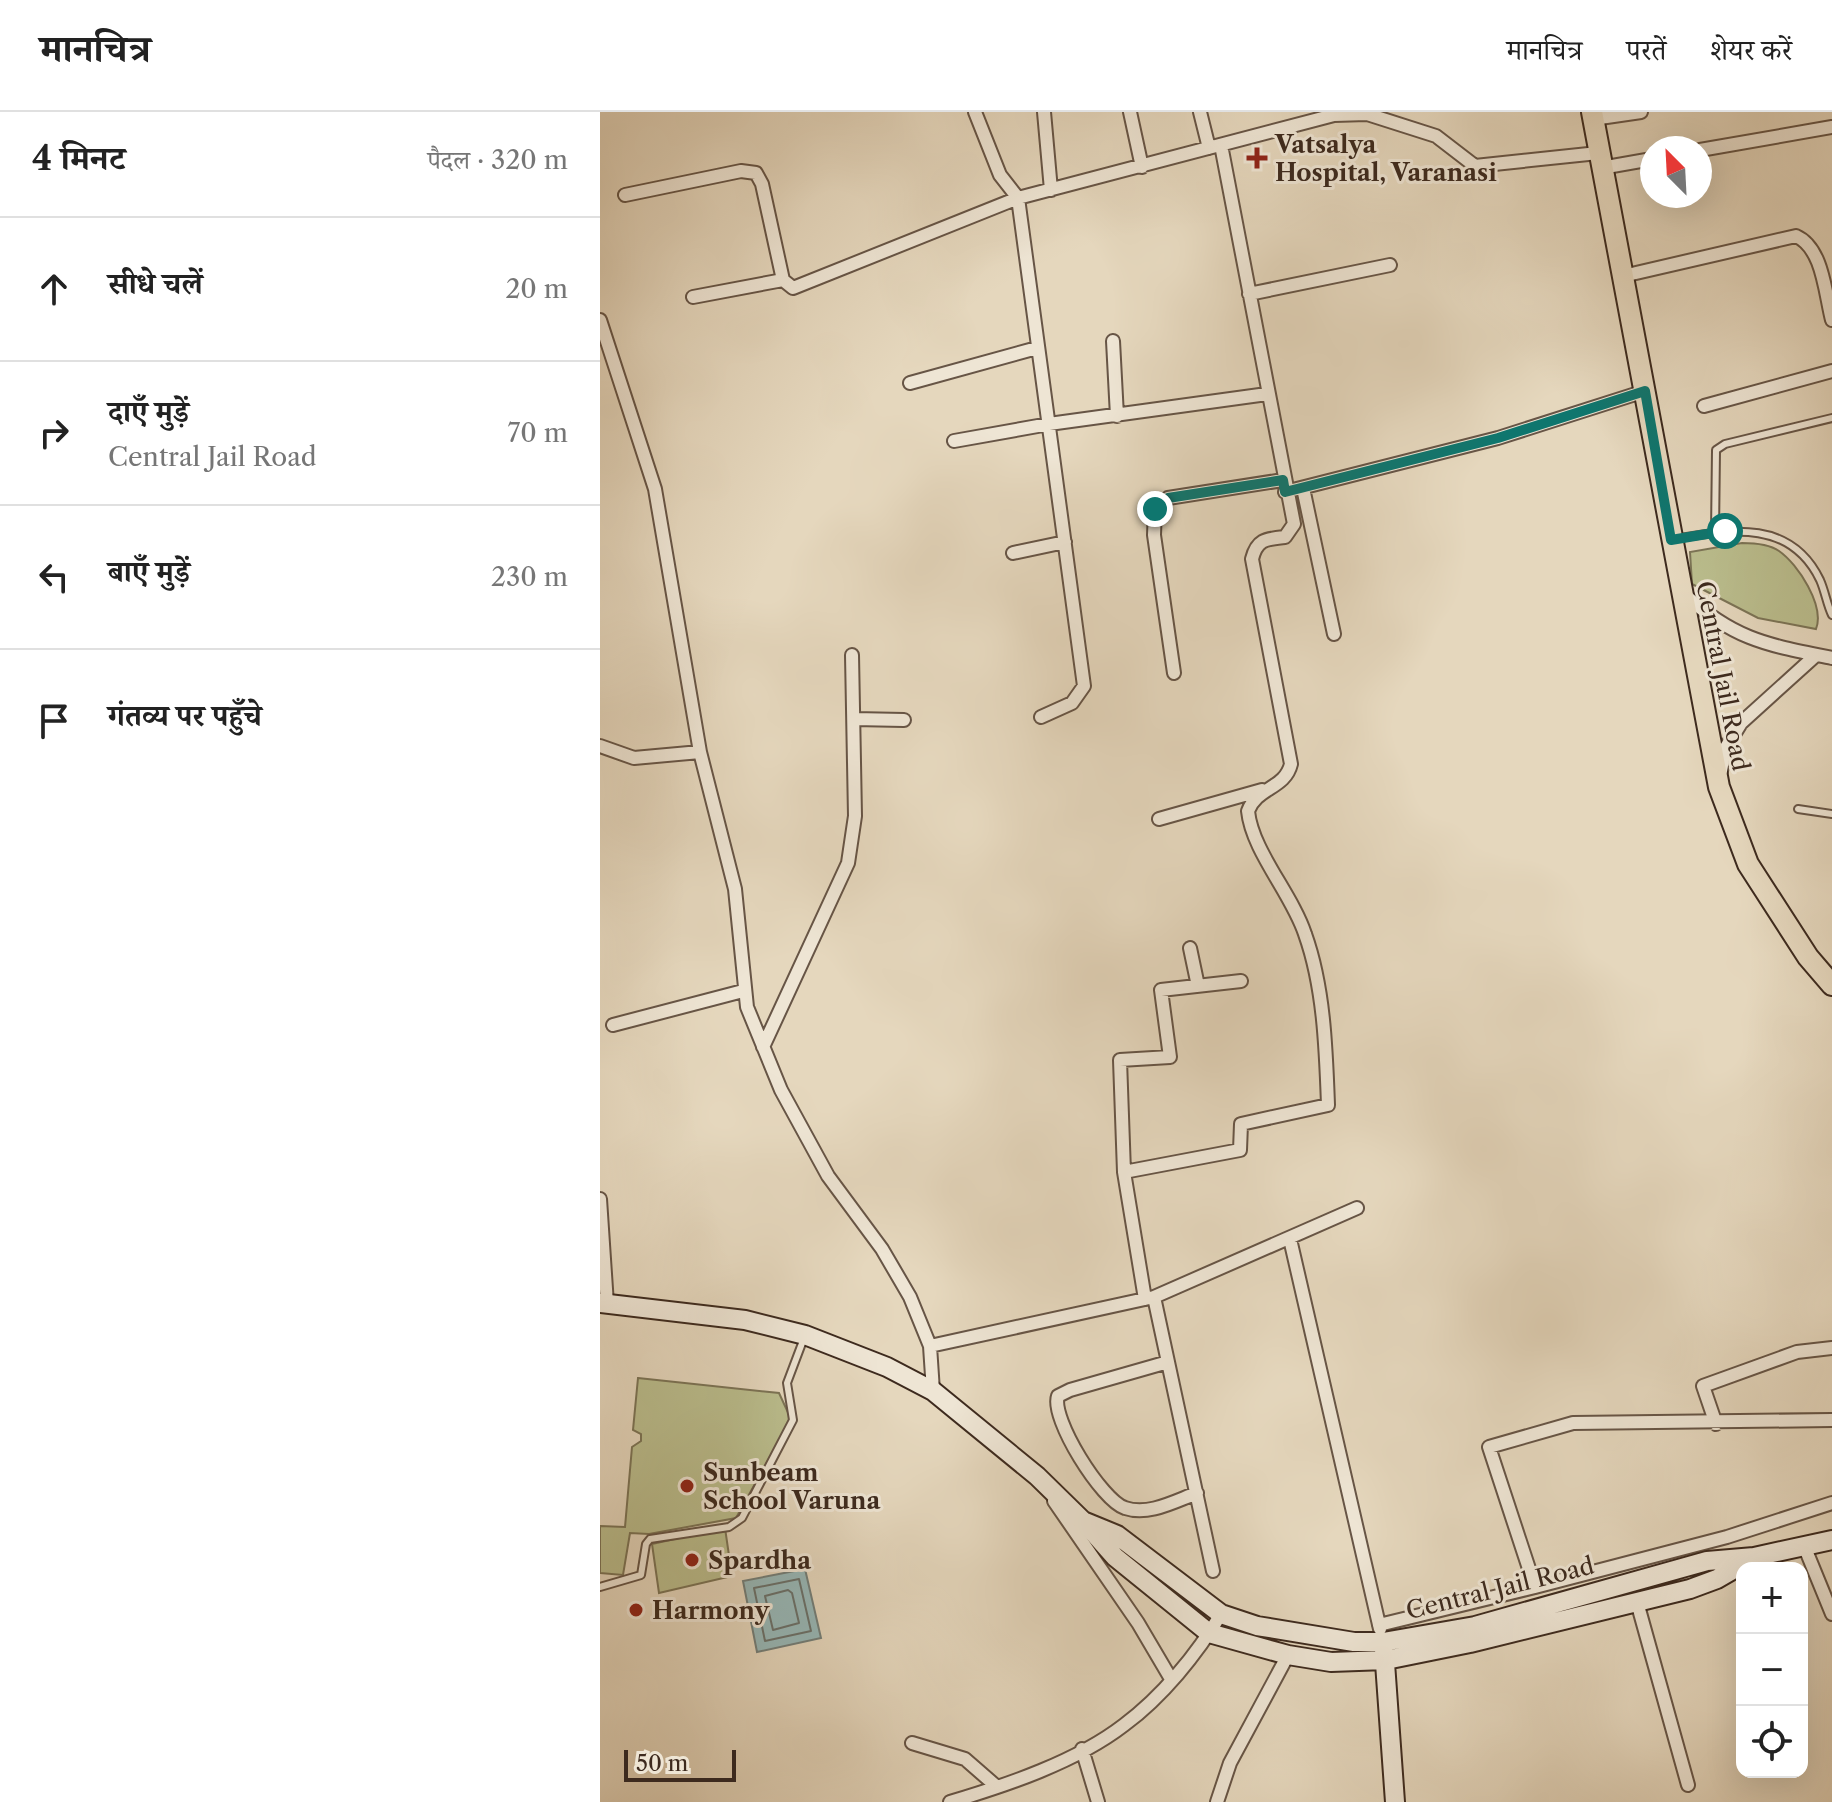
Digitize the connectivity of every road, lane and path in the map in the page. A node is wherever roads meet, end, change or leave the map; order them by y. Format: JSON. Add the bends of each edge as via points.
{"nodes":[{"id":1,"x":975,"y":112,"type":"edge"},
{"id":2,"x":1044,"y":112,"type":"edge"},
{"id":3,"x":1130,"y":112,"type":"edge"},
{"id":4,"x":1200,"y":112,"type":"edge"},
{"id":5,"x":1641,"y":112,"type":"edge"},
{"id":6,"x":1593,"y":115,"type":"edge"},
{"id":7,"x":1832,"y":127,"type":"edge"},
{"id":8,"x":1215,"y":146,"type":"junction"},
{"id":9,"x":1712,"y":148,"type":"edge"},
{"id":10,"x":1640,"y":159,"type":"edge"},
{"id":11,"x":1600,"y":161,"type":"junction"},
{"id":12,"x":1142,"y":167,"type":"junction"},
{"id":13,"x":1051,"y":190,"type":"junction"},
{"id":14,"x":625,"y":195,"type":"dead end"},
{"id":15,"x":1018,"y":198,"type":"junction"},
{"id":16,"x":1390,"y":265,"type":"dead end"},
{"id":17,"x":1623,"y":276,"type":"junction"},
{"id":18,"x":783,"y":280,"type":"junction"},
{"id":19,"x":1249,"y":294,"type":"junction"},
{"id":20,"x":693,"y":297,"type":"dead end"},
{"id":21,"x":600,"y":320,"type":"edge"},
{"id":22,"x":1832,"y":320,"type":"edge"},
{"id":23,"x":1113,"y":341,"type":"dead end"},
{"id":24,"x":1037,"y":348,"type":"junction"},
{"id":25,"x":1832,"y":371,"type":"edge"},
{"id":26,"x":910,"y":383,"type":"dead end"},
{"id":27,"x":1645,"y":391,"type":"junction"},
{"id":28,"x":1267,"y":394,"type":"junction"},
{"id":29,"x":1704,"y":406,"type":"dead end"},
{"id":30,"x":1117,"y":416,"type":"junction"},
{"id":31,"x":1832,"y":418,"type":"edge"},
{"id":32,"x":1049,"y":424,"type":"junction"},
{"id":33,"x":954,"y":441,"type":"dead end"},
{"id":34,"x":1284,"y":486,"type":"junction"},
{"id":35,"x":1303,"y":488,"type":"junction"},
{"id":36,"x":1715,"y":533,"type":"junction"},
{"id":37,"x":1671,"y":540,"type":"junction"},
{"id":38,"x":1065,"y":542,"type":"junction"},
{"id":39,"x":1013,"y":553,"type":"dead end"},
{"id":40,"x":1680,"y":591,"type":"junction"},
{"id":41,"x":1832,"y":615,"type":"edge"},
{"id":42,"x":1832,"y":622,"type":"edge"},
{"id":43,"x":1334,"y":634,"type":"dead end"},
{"id":44,"x":852,"y":655,"type":"dead end"},
{"id":45,"x":1815,"y":656,"type":"junction"},
{"id":46,"x":1831,"y":657,"type":"edge"},
{"id":47,"x":1174,"y":673,"type":"dead end"},
{"id":48,"x":1041,"y":717,"type":"dead end"},
{"id":49,"x":854,"y":719,"type":"junction"},
{"id":50,"x":904,"y":720,"type":"dead end"},
{"id":51,"x":600,"y":746,"type":"edge"},
{"id":52,"x":700,"y":752,"type":"junction"},
{"id":53,"x":1719,"y":787,"type":"junction"},
{"id":54,"x":1262,"y":790,"type":"junction"},
{"id":55,"x":1798,"y":809,"type":"dead end"},
{"id":56,"x":1832,"y":814,"type":"edge"},
{"id":57,"x":1159,"y":819,"type":"dead end"},
{"id":58,"x":1190,"y":948,"type":"dead end"},
{"id":59,"x":1241,"y":981,"type":"dead end"},
{"id":60,"x":1832,"y":985,"type":"edge"},
{"id":61,"x":1198,"y":986,"type":"junction"},
{"id":62,"x":743,"y":991,"type":"junction"},
{"id":63,"x":613,"y":1025,"type":"dead end"},
{"id":64,"x":763,"y":1047,"type":"junction"},
{"id":65,"x":1124,"y":1172,"type":"junction"},
{"id":66,"x":600,"y":1199,"type":"edge"},
{"id":67,"x":1357,"y":1208,"type":"dead end"},
{"id":68,"x":1290,"y":1239,"type":"junction"},
{"id":69,"x":1150,"y":1298,"type":"junction"},
{"id":70,"x":604,"y":1303,"type":"edge"},
{"id":71,"x":798,"y":1333,"type":"junction"},
{"id":72,"x":930,"y":1346,"type":"junction"},
{"id":73,"x":1832,"y":1348,"type":"edge"},
{"id":74,"x":1168,"y":1362,"type":"junction"},
{"id":75,"x":933,"y":1391,"type":"junction"},
{"id":76,"x":1832,"y":1420,"type":"edge"},
{"id":77,"x":1716,"y":1424,"type":"junction"},
{"id":78,"x":1037,"y":1476,"type":"junction"},
{"id":79,"x":1197,"y":1493,"type":"junction"},
{"id":80,"x":1832,"y":1503,"type":"edge"},
{"id":81,"x":1083,"y":1521,"type":"junction"},
{"id":82,"x":1832,"y":1540,"type":"edge"},
{"id":83,"x":1805,"y":1548,"type":"junction"},
{"id":84,"x":1754,"y":1557,"type":"junction"},
{"id":85,"x":1213,"y":1571,"type":"dead end"},
{"id":86,"x":600,"y":1587,"type":"edge"},
{"id":87,"x":1535,"y":1587,"type":"junction"},
{"id":88,"x":1637,"y":1602,"type":"junction"},
{"id":89,"x":1221,"y":1614,"type":"junction"},
{"id":90,"x":1832,"y":1614,"type":"edge"},
{"id":91,"x":1209,"y":1633,"type":"junction"},
{"id":92,"x":1383,"y":1642,"type":"junction"},
{"id":93,"x":1288,"y":1655,"type":"junction"},
{"id":94,"x":1171,"y":1679,"type":"junction"},
{"id":95,"x":912,"y":1743,"type":"dead end"},
{"id":96,"x":1082,"y":1749,"type":"junction"},
{"id":97,"x":1688,"y":1785,"type":"dead end"},
{"id":98,"x":996,"y":1786,"type":"junction"},
{"id":99,"x":950,"y":1802,"type":"edge"},
{"id":100,"x":1098,"y":1802,"type":"edge"},
{"id":101,"x":1217,"y":1802,"type":"edge"},
{"id":102,"x":1395,"y":1802,"type":"edge"}],
"edges":[{"from":1,"to":15,"type":"street","via":[[1000,175]]},
{"from":2,"to":13,"type":"street"},
{"from":3,"to":12,"type":"street"},
{"from":4,"to":8,"type":"street"},
{"from":5,"to":6,"type":"street"},
{"from":6,"to":11,"type":"main road","name":"Central Jail Road"},
{"from":7,"to":9,"type":"street"},
{"from":8,"to":11,"type":"street","via":[[1353,112],[1436,136],[1475,166]]},
{"from":8,"to":12,"type":"street"},
{"from":8,"to":19,"type":"street"},
{"from":10,"to":11,"type":"street"},
{"from":11,"to":17,"type":"main road","name":"Central Jail Road"},
{"from":12,"to":13,"type":"street"},
{"from":13,"to":15,"type":"street"},
{"from":14,"to":18,"type":"street","via":[[741,171],[756,173]]},
{"from":15,"to":18,"type":"street","via":[[803,286],[793,288]]},
{"from":15,"to":24,"type":"street"},
{"from":16,"to":19,"type":"street"},
{"from":17,"to":22,"type":"street","via":[[1796,236],[1814,251]]},
{"from":17,"to":27,"type":"main road","name":"Central Jail Road"},
{"from":18,"to":20,"type":"street"},
{"from":19,"to":28,"type":"street"},
{"from":21,"to":52,"type":"street","via":[[655,489]]},
{"from":23,"to":30,"type":"street"},
{"from":24,"to":26,"type":"street"},
{"from":24,"to":32,"type":"street"},
{"from":25,"to":29,"type":"street"},
{"from":27,"to":35,"type":"street","via":[[1498,438]]},
{"from":27,"to":37,"type":"main road","name":"Central Jail Road"},
{"from":28,"to":30,"type":"street"},
{"from":28,"to":34,"type":"street"},
{"from":30,"to":32,"type":"street"},
{"from":31,"to":36,"type":"lane","via":[[1716,450]]},
{"from":32,"to":33,"type":"street"},
{"from":32,"to":38,"type":"street"},
{"from":34,"to":35,"type":"street"},
{"from":34,"to":47,"type":"street","via":[[1168,498],[1155,509]]},
{"from":34,"to":54,"type":"street","via":[[1294,524],[1285,537],[1263,539],[1252,559],[1291,764],[1288,776]]},
{"from":35,"to":43,"type":"street"},
{"from":36,"to":37,"type":"lane"},
{"from":36,"to":41,"type":"lane","via":[[1762,532],[1791,546],[1819,578]]},
{"from":37,"to":40,"type":"main road","name":"Central Jail Road"},
{"from":38,"to":39,"type":"street"},
{"from":38,"to":48,"type":"street","via":[[1084,686],[1072,703]]},
{"from":40,"to":45,"type":"street","via":[[1706,615],[1756,642]]},
{"from":40,"to":53,"type":"main road","name":"Central Jail Road"},
{"from":41,"to":42,"type":"lane"},
{"from":44,"to":49,"type":"street"},
{"from":45,"to":46,"type":"street"},
{"from":45,"to":53,"type":"street","via":[[1732,735]]},
{"from":49,"to":50,"type":"street"},
{"from":49,"to":64,"type":"street","via":[[855,816],[848,863]]},
{"from":51,"to":52,"type":"street","via":[[634,758]]},
{"from":52,"to":62,"type":"street","via":[[735,889]]},
{"from":53,"to":60,"type":"main road","name":"Central Jail Road","via":[[1748,864]]},
{"from":54,"to":57,"type":"street"},
{"from":54,"to":65,"type":"street","via":[[1251,804],[1249,819],[1306,935],[1326,1041],[1328,1105],[1241,1124],[1240,1150]]},
{"from":55,"to":56,"type":"lane"},
{"from":58,"to":61,"type":"street"},
{"from":59,"to":61,"type":"street"},
{"from":61,"to":65,"type":"street","via":[[1161,990],[1170,1057],[1120,1060]]},
{"from":62,"to":63,"type":"street"},
{"from":62,"to":64,"type":"street"},
{"from":64,"to":72,"type":"street","via":[[828,1176],[898,1273]]},
{"from":65,"to":69,"type":"street"},
{"from":66,"to":70,"type":"street"},
{"from":67,"to":68,"type":"street"},
{"from":68,"to":69,"type":"street"},
{"from":68,"to":92,"type":"street"},
{"from":69,"to":72,"type":"street"},
{"from":69,"to":74,"type":"street"},
{"from":70,"to":71,"type":"street","name":"Central Jail Road","via":[[745,1320]]},
{"from":71,"to":75,"type":"street","name":"Central Jail Road"},
{"from":71,"to":86,"type":"lane","via":[[787,1383],[793,1420],[742,1518],[729,1527],[650,1539],[641,1575]]},
{"from":72,"to":75,"type":"street"},
{"from":73,"to":77,"type":"street","via":[[1797,1352],[1703,1386]]},
{"from":74,"to":79,"type":"street"},
{"from":74,"to":79,"type":"street","via":[[1070,1390],[1058,1396],[1057,1415],[1096,1482],[1123,1508],[1151,1510]]},
{"from":75,"to":78,"type":"street","name":"Central Jail Road"},
{"from":76,"to":77,"type":"street"},
{"from":77,"to":87,"type":"street","via":[[1573,1423],[1489,1447]]},
{"from":78,"to":81,"type":"street","name":"Central Jail Road"},
{"from":78,"to":94,"type":"street"},
{"from":79,"to":85,"type":"street"},
{"from":80,"to":87,"type":"street","via":[[1727,1537]]},
{"from":81,"to":89,"type":"street","name":"Central Jail Road","via":[[1117,1535]]},
{"from":81,"to":91,"type":"street","via":[[1115,1557]]},
{"from":82,"to":83,"type":"street","name":"Central Jail Road"},
{"from":83,"to":84,"type":"street","name":"Central Jail Road"},
{"from":83,"to":90,"type":"street"},
{"from":84,"to":88,"type":"street","via":[[1717,1579]]},
{"from":84,"to":92,"type":"street","name":"Central Jail Road","via":[[1707,1561],[1475,1626]]},
{"from":87,"to":92,"type":"street"},
{"from":88,"to":92,"type":"street"},
{"from":88,"to":97,"type":"street"},
{"from":89,"to":91,"type":"street"},
{"from":89,"to":92,"type":"street","name":"Central Jail Road","via":[[1257,1626]]},
{"from":91,"to":93,"type":"street"},
{"from":91,"to":94,"type":"street"},
{"from":92,"to":93,"type":"street","via":[[1354,1663]]},
{"from":92,"to":102,"type":"street"},
{"from":93,"to":101,"type":"street","via":[[1230,1763]]},
{"from":94,"to":96,"type":"street","via":[[1124,1725]]},
{"from":95,"to":98,"type":"street","via":[[965,1759]]},
{"from":96,"to":98,"type":"street"},
{"from":96,"to":100,"type":"street"},
{"from":98,"to":99,"type":"street"}]}
